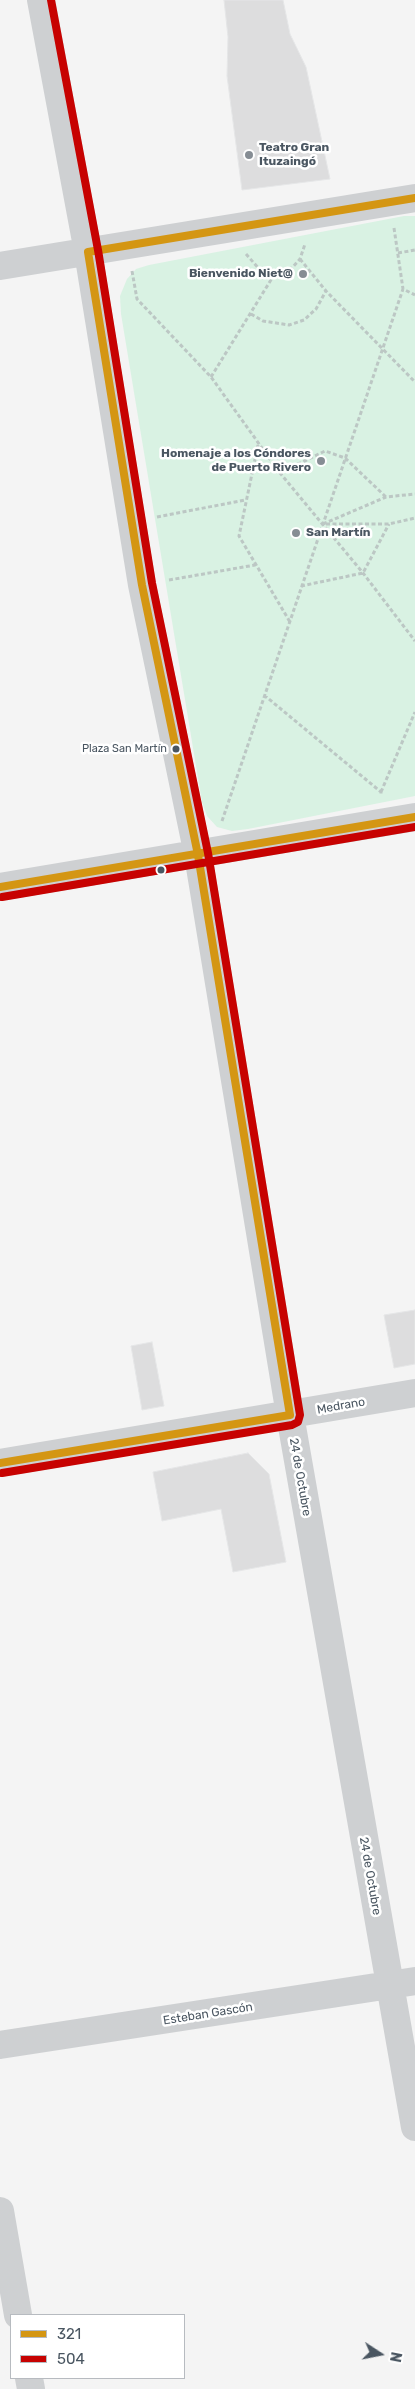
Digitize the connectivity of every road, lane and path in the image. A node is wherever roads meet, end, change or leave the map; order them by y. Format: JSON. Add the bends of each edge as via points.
{"nodes":[{"id":1,"x":41,"y":0,"type":"edge"},
{"id":2,"x":402,"y":200,"type":"edge"},
{"id":3,"x":302,"y":217,"type":"junction"},
{"id":4,"x":240,"y":227,"type":"junction"},
{"id":5,"x":127,"y":246,"type":"junction"},
{"id":6,"x":415,"y":250,"type":"edge"},
{"id":7,"x":88,"y":252,"type":"junction"},
{"id":8,"x":398,"y":253,"type":"junction"},
{"id":9,"x":300,"y":259,"type":"junction"},
{"id":10,"x":0,"y":266,"type":"edge"},
{"id":11,"x":274,"y":275,"type":"junction"},
{"id":12,"x":403,"y":289,"type":"junction"},
{"id":13,"x":326,"y":291,"type":"junction"},
{"id":14,"x":415,"y":295,"type":"edge"},
{"id":15,"x":251,"y":314,"type":"junction"},
{"id":16,"x":383,"y":347,"type":"junction"},
{"id":17,"x":211,"y":377,"type":"junction"},
{"id":18,"x":415,"y":382,"type":"edge"},
{"id":19,"x":258,"y":444,"type":"junction"},
{"id":20,"x":345,"y":458,"type":"junction"},
{"id":21,"x":280,"y":473,"type":"junction"},
{"id":22,"x":415,"y":494,"type":"edge"},
{"id":23,"x":386,"y":497,"type":"junction"},
{"id":24,"x":245,"y":500,"type":"junction"},
{"id":25,"x":415,"y":518,"type":"edge"},
{"id":26,"x":131,"y":522,"type":"junction"},
{"id":27,"x":323,"y":524,"type":"junction"},
{"id":28,"x":389,"y":524,"type":"junction"},
{"id":29,"x":254,"y":565,"type":"junction"},
{"id":30,"x":363,"y":573,"type":"junction"},
{"id":31,"x":142,"y":585,"type":"junction"},
{"id":32,"x":301,"y":586,"type":"junction"},
{"id":33,"x":290,"y":622,"type":"junction"},
{"id":34,"x":415,"y":641,"type":"edge"},
{"id":35,"x":264,"y":695,"type":"junction"},
{"id":36,"x":415,"y":712,"type":"edge"},
{"id":37,"x":381,"y":792,"type":"junction"},
{"id":38,"x":415,"y":817,"type":"edge"},
{"id":39,"x":383,"y":822,"type":"junction"},
{"id":40,"x":205,"y":853,"type":"junction"},
{"id":41,"x":0,"y":887,"type":"edge"},
{"id":42,"x":415,"y":1393,"type":"edge"},
{"id":43,"x":290,"y":1415,"type":"junction"},
{"id":44,"x":0,"y":1464,"type":"edge"},
{"id":45,"x":402,"y":1984,"type":"edge"},
{"id":46,"x":0,"y":2045,"type":"edge"},
{"id":47,"x":415,"y":2128,"type":"edge"},
{"id":48,"x":0,"y":2211,"type":"edge"},
{"id":49,"x":18,"y":2314,"type":"edge"}],
"edges":[{"from":1,"to":7,"type":"street","name":"24 de Octubre"},
{"from":2,"to":3,"type":"street"},
{"from":2,"to":8,"type":"path"},
{"from":3,"to":4,"type":"street"},
{"from":3,"to":9,"type":"path","via":[[305,240]]},
{"from":4,"to":5,"type":"street"},
{"from":4,"to":11,"type":"path","via":[[251,262],[261,271]]},
{"from":5,"to":7,"type":"street"},
{"from":5,"to":17,"type":"path","via":[[137,299]]},
{"from":6,"to":8,"type":"path"},
{"from":7,"to":10,"type":"street"},
{"from":7,"to":26,"type":"street","name":"24 de Octubre"},
{"from":8,"to":12,"type":"path"},
{"from":9,"to":11,"type":"path","via":[[292,268]]},
{"from":9,"to":13,"type":"path"},
{"from":11,"to":15,"type":"path"},
{"from":12,"to":14,"type":"path"},
{"from":12,"to":16,"type":"path"},
{"from":13,"to":15,"type":"path","via":[[316,309],[304,320],[289,325],[263,321]]},
{"from":13,"to":16,"type":"path"},
{"from":15,"to":17,"type":"path"},
{"from":16,"to":18,"type":"path"},
{"from":16,"to":20,"type":"path"},
{"from":17,"to":19,"type":"path"},
{"from":19,"to":21,"type":"path"},
{"from":19,"to":24,"type":"path"},
{"from":20,"to":21,"type":"path","via":[[325,451]]},
{"from":20,"to":23,"type":"path"},
{"from":20,"to":27,"type":"path"},
{"from":21,"to":27,"type":"path"},
{"from":22,"to":23,"type":"path"},
{"from":23,"to":27,"type":"path"},
{"from":24,"to":26,"type":"path"},
{"from":24,"to":29,"type":"path","via":[[239,536]]},
{"from":25,"to":28,"type":"path"},
{"from":26,"to":31,"type":"street","name":"24 de Octubre"},
{"from":27,"to":28,"type":"path"},
{"from":27,"to":30,"type":"path"},
{"from":27,"to":32,"type":"path"},
{"from":28,"to":30,"type":"path"},
{"from":29,"to":31,"type":"path"},
{"from":29,"to":33,"type":"path"},
{"from":30,"to":32,"type":"path"},
{"from":30,"to":34,"type":"path"},
{"from":31,"to":40,"type":"street","name":"24 de Octubre"},
{"from":32,"to":33,"type":"path"},
{"from":33,"to":35,"type":"path"},
{"from":35,"to":37,"type":"path"},
{"from":35,"to":40,"type":"path"},
{"from":36,"to":37,"type":"path"},
{"from":37,"to":39,"type":"path"},
{"from":38,"to":39,"type":"street"},
{"from":39,"to":40,"type":"street"},
{"from":40,"to":41,"type":"street"},
{"from":40,"to":43,"type":"street","name":"24 de Octubre"},
{"from":42,"to":43,"type":"street","name":"Medrano"},
{"from":43,"to":44,"type":"street","name":"Medrano"},
{"from":43,"to":45,"type":"street","name":"24 de Octubre"},
{"from":45,"to":46,"type":"street","name":"Esteban Gascón"},
{"from":45,"to":47,"type":"street","name":"24 de Octubre"},
{"from":48,"to":49,"type":"street"}]}
